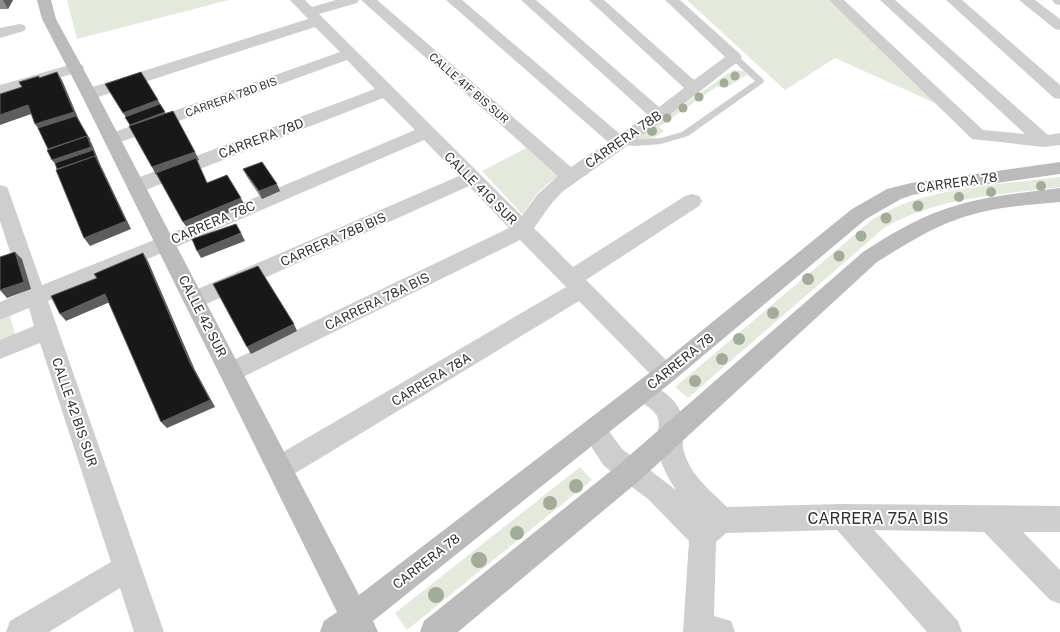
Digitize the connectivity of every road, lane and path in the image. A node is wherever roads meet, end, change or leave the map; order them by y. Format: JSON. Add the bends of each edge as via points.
{"nodes":[{"id":1,"x":44,"y":0,"type":"edge"},
{"id":2,"x":297,"y":0,"type":"edge"},
{"id":3,"x":352,"y":0,"type":"edge"},
{"id":4,"x":368,"y":0,"type":"edge"},
{"id":5,"x":453,"y":0,"type":"edge"},
{"id":6,"x":528,"y":0,"type":"edge"},
{"id":7,"x":596,"y":0,"type":"edge"},
{"id":8,"x":672,"y":0,"type":"edge"},
{"id":9,"x":836,"y":0,"type":"edge"},
{"id":10,"x":887,"y":0,"type":"edge"},
{"id":11,"x":953,"y":0,"type":"edge"},
{"id":12,"x":1026,"y":0,"type":"edge"},
{"id":13,"x":313,"y":16,"type":"junction"},
{"id":14,"x":1060,"y":26,"type":"edge"},
{"id":15,"x":19,"y":28,"type":"dead end"},
{"id":16,"x":0,"y":33,"type":"edge"},
{"id":17,"x":350,"y":54,"type":"junction"},
{"id":18,"x":734,"y":57,"type":"junction"},
{"id":19,"x":76,"y":68,"type":"junction"},
{"id":20,"x":694,"y":89,"type":"junction"},
{"id":21,"x":0,"y":90,"type":"edge"},
{"id":22,"x":386,"y":91,"type":"junction"},
{"id":23,"x":90,"y":94,"type":"junction"},
{"id":24,"x":1060,"y":94,"type":"edge"},
{"id":25,"x":658,"y":115,"type":"junction"},
{"id":26,"x":426,"y":132,"type":"junction"},
{"id":27,"x":112,"y":139,"type":"junction"},
{"id":28,"x":1052,"y":140,"type":"edge"},
{"id":29,"x":620,"y":143,"type":"junction"},
{"id":30,"x":1060,"y":168,"type":"edge"},
{"id":31,"x":569,"y":175,"type":"junction"},
{"id":32,"x":471,"y":178,"type":"junction"},
{"id":33,"x":136,"y":186,"type":"junction"},
{"id":34,"x":0,"y":192,"type":"edge"},
{"id":35,"x":1060,"y":195,"type":"edge"},
{"id":36,"x":692,"y":202,"type":"dead end"},
{"id":37,"x":522,"y":230,"type":"junction"},
{"id":38,"x":7,"y":234,"type":"edge"},
{"id":39,"x":165,"y":243,"type":"junction"},
{"id":40,"x":576,"y":284,"type":"junction"},
{"id":41,"x":36,"y":296,"type":"junction"},
{"id":42,"x":194,"y":300,"type":"junction"},
{"id":43,"x":0,"y":311,"type":"edge"},
{"id":44,"x":48,"y":330,"type":"junction"},
{"id":45,"x":0,"y":350,"type":"edge"},
{"id":46,"x":231,"y":372,"type":"junction"},
{"id":47,"x":665,"y":374,"type":"junction"},
{"id":48,"x":643,"y":391,"type":"junction"},
{"id":49,"x":596,"y":428,"type":"junction"},
{"id":50,"x":669,"y":437,"type":"junction"},
{"id":51,"x":280,"y":468,"type":"junction"},
{"id":52,"x":631,"y":471,"type":"junction"},
{"id":53,"x":843,"y":517,"type":"junction"},
{"id":54,"x":991,"y":519,"type":"junction"},
{"id":55,"x":1060,"y":519,"type":"edge"},
{"id":56,"x":712,"y":528,"type":"junction"},
{"id":57,"x":127,"y":568,"type":"junction"},
{"id":58,"x":1060,"y":590,"type":"edge"},
{"id":59,"x":351,"y":627,"type":"edge"},
{"id":60,"x":705,"y":631,"type":"edge"},
{"id":61,"x":21,"y":632,"type":"edge"},
{"id":62,"x":149,"y":632,"type":"edge"},
{"id":63,"x":435,"y":632,"type":"edge"},
{"id":64,"x":947,"y":632,"type":"edge"}],
"edges":[{"from":1,"to":19,"type":"street","name":"CALLE 42 SUR","via":[[49,19]]},
{"from":2,"to":13,"type":"street","name":"CALLE 41G SUR"},
{"from":3,"to":13,"type":"street"},
{"from":4,"to":31,"type":"street","name":"CALLE 41F BIS SUR"},
{"from":5,"to":29,"type":"street"},
{"from":6,"to":25,"type":"street"},
{"from":7,"to":20,"type":"street"},
{"from":8,"to":18,"type":"street"},
{"from":9,"to":28,"type":"street","via":[[978,135]]},
{"from":10,"to":28,"type":"street"},
{"from":11,"to":24,"type":"street"},
{"from":12,"to":14,"type":"street"},
{"from":13,"to":17,"type":"street","name":"CALLE 41G SUR"},
{"from":13,"to":23,"type":"street"},
{"from":15,"to":16,"type":"street"},
{"from":17,"to":22,"type":"street","name":"CALLE 41G SUR"},
{"from":17,"to":27,"type":"street","name":"CARRERA 78D BIS"},
{"from":18,"to":20,"type":"street","name":"CARRERA 78B"},
{"from":18,"to":29,"type":"lane","via":[[760,81],[675,139]]},
{"from":19,"to":21,"type":"street"},
{"from":19,"to":23,"type":"street","name":"CALLE 42 SUR"},
{"from":20,"to":25,"type":"street","name":"CARRERA 78B"},
{"from":22,"to":26,"type":"street","name":"CALLE 41G SUR"},
{"from":22,"to":33,"type":"street","name":"CARRERA 78D"},
{"from":23,"to":27,"type":"street","name":"CALLE 42 SUR"},
{"from":25,"to":29,"type":"street","name":"CARRERA 78B"},
{"from":26,"to":32,"type":"street","name":"CALLE 41G SUR"},
{"from":26,"to":39,"type":"street","name":"CARRERA 78C"},
{"from":27,"to":33,"type":"street","name":"CALLE 42 SUR"},
{"from":29,"to":31,"type":"street","name":"CARRERA 78B"},
{"from":30,"to":47,"type":"street","name":"CARRERA 78","via":[[929,185],[894,194],[876,203],[859,214]]},
{"from":31,"to":37,"type":"street","name":"CARRERA 78B","via":[[536,207]]},
{"from":32,"to":37,"type":"street","name":"CALLE 41G SUR"},
{"from":32,"to":42,"type":"street","name":"CARRERA 78B BIS"},
{"from":33,"to":39,"type":"street","name":"CALLE 42 SUR"},
{"from":34,"to":38,"type":"street","name":"CALLE 42 BIS SUR"},
{"from":35,"to":50,"type":"street","name":"CARRERA 78","via":[[986,205],[952,214],[896,240],[870,257]]},
{"from":36,"to":40,"type":"street","name":"CARRERA 78A"},
{"from":37,"to":40,"type":"street","name":"CALLE 41G SUR"},
{"from":37,"to":46,"type":"street","name":"CARRERA 78A BIS"},
{"from":38,"to":41,"type":"street","name":"CALLE 42 BIS SUR"},
{"from":39,"to":41,"type":"street","name":"CARRERA 78C"},
{"from":39,"to":42,"type":"street","name":"CALLE 42 SUR"},
{"from":40,"to":47,"type":"street","name":"CALLE 41G SUR"},
{"from":40,"to":51,"type":"street","name":"CARRERA 78A"},
{"from":41,"to":43,"type":"street","name":"CARRERA 78C"},
{"from":41,"to":44,"type":"street","name":"CALLE 42 BIS SUR"},
{"from":42,"to":46,"type":"street","name":"CALLE 42 SUR"},
{"from":44,"to":45,"type":"street"},
{"from":44,"to":57,"type":"street","name":"CALLE 42 BIS SUR"},
{"from":46,"to":51,"type":"street","name":"CALLE 42 SUR"},
{"from":47,"to":48,"type":"street","name":"CARRERA 78"},
{"from":48,"to":49,"type":"street","name":"CARRERA 78"},
{"from":48,"to":50,"type":"street","via":[[663,404],[671,426]]},
{"from":49,"to":52,"type":"street","via":[[604,448],[620,465]]},
{"from":49,"to":59,"type":"street","name":"CARRERA 78"},
{"from":50,"to":52,"type":"street","name":"CARRERA 78"},
{"from":50,"to":56,"type":"street","via":[[679,472]]},
{"from":51,"to":59,"type":"street","name":"CALLE 42 SUR"},
{"from":52,"to":56,"type":"street"},
{"from":52,"to":63,"type":"street","name":"CARRERA 78"},
{"from":53,"to":54,"type":"street","name":"CARRERA 75A BIS"},
{"from":53,"to":56,"type":"street","name":"CARRERA 75A BIS"},
{"from":53,"to":64,"type":"street"},
{"from":54,"to":55,"type":"street","name":"CARRERA 75A BIS"},
{"from":54,"to":58,"type":"street"},
{"from":56,"to":60,"type":"street"},
{"from":57,"to":61,"type":"street"},
{"from":57,"to":62,"type":"street","name":"CALLE 42 BIS SUR"}]}
